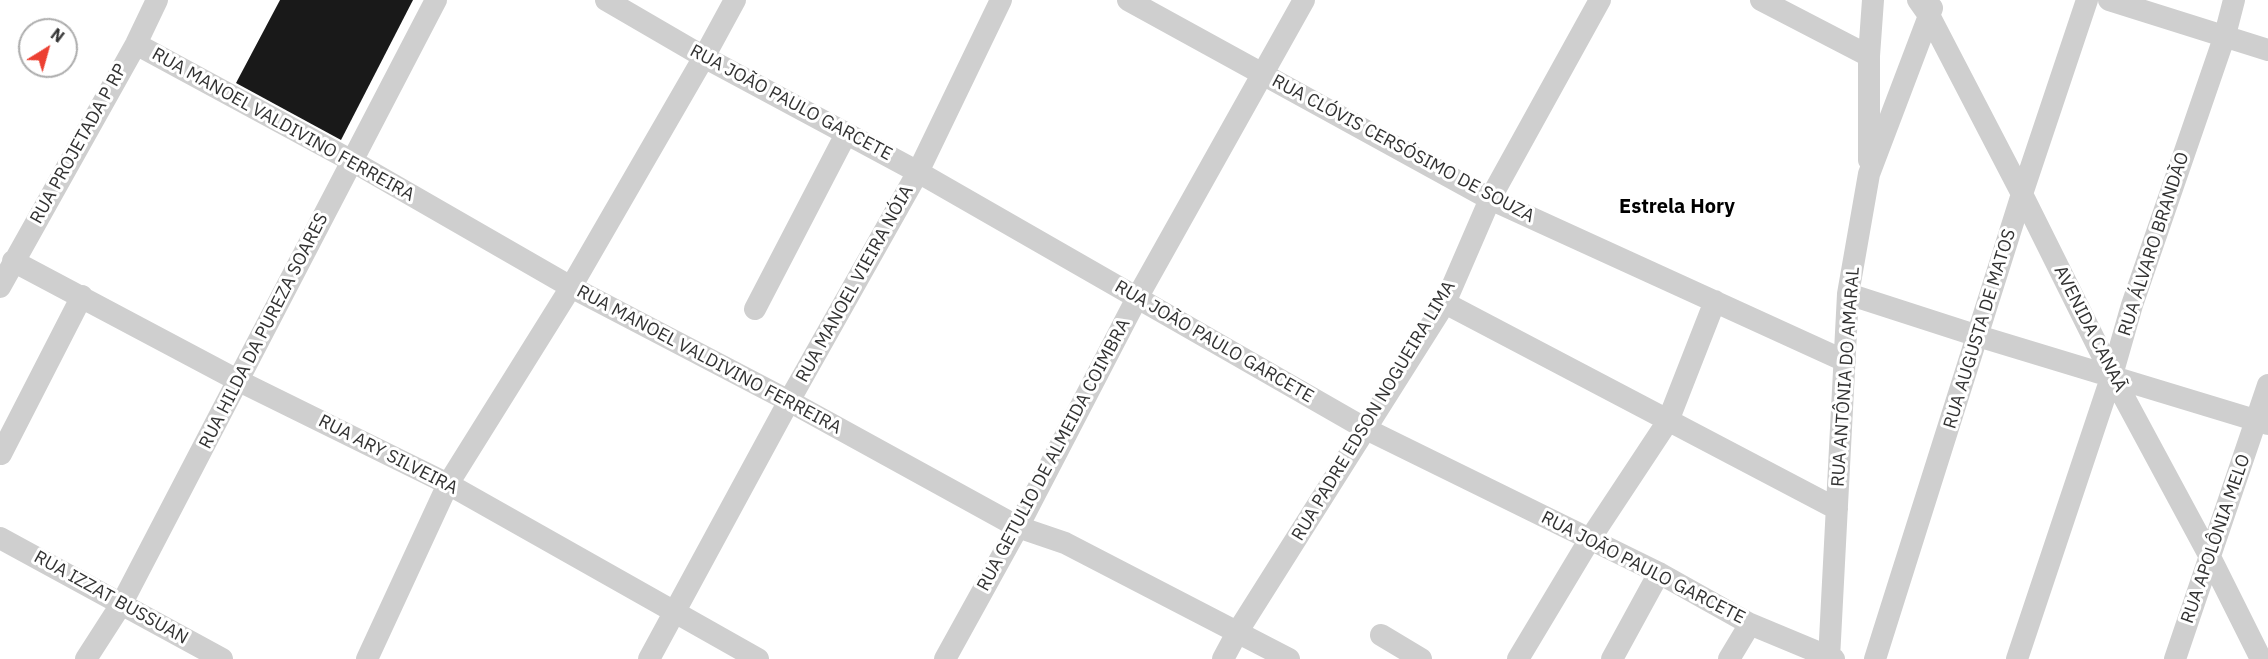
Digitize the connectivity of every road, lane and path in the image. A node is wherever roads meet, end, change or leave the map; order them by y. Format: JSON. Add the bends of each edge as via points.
{"nodes":[{"id":1,"x":157,"y":0,"type":"edge"},
{"id":2,"x":436,"y":0,"type":"edge"},
{"id":3,"x":606,"y":0,"type":"edge"},
{"id":4,"x":735,"y":0,"type":"edge"},
{"id":5,"x":1001,"y":0,"type":"edge"},
{"id":6,"x":1128,"y":0,"type":"edge"},
{"id":7,"x":1304,"y":0,"type":"edge"},
{"id":8,"x":1600,"y":0,"type":"edge"},
{"id":9,"x":1761,"y":0,"type":"edge"},
{"id":10,"x":1873,"y":0,"type":"edge"},
{"id":11,"x":2087,"y":0,"type":"edge"},
{"id":12,"x":2109,"y":0,"type":"edge"},
{"id":13,"x":2235,"y":0,"type":"edge"},
{"id":14,"x":1927,"y":6,"type":"edge"},
{"id":15,"x":2225,"y":35,"type":"junction"},
{"id":16,"x":136,"y":44,"type":"junction"},
{"id":17,"x":2268,"y":50,"type":"edge"},
{"id":18,"x":1869,"y":56,"type":"junction"},
{"id":19,"x":704,"y":57,"type":"junction"},
{"id":20,"x":1264,"y":75,"type":"junction"},
{"id":21,"x":846,"y":134,"type":"junction"},
{"id":22,"x":352,"y":161,"type":"junction"},
{"id":23,"x":918,"y":172,"type":"junction"},
{"id":24,"x":1869,"y":174,"type":"junction"},
{"id":25,"x":2022,"y":194,"type":"junction"},
{"id":26,"x":1490,"y":199,"type":"junction"},
{"id":27,"x":13,"y":261,"type":"junction"},
{"id":28,"x":0,"y":287,"type":"edge"},
{"id":29,"x":571,"y":287,"type":"junction"},
{"id":30,"x":1848,"y":294,"type":"junction"},
{"id":31,"x":82,"y":296,"type":"junction"},
{"id":32,"x":1137,"y":298,"type":"junction"},
{"id":33,"x":1715,"y":301,"type":"junction"},
{"id":34,"x":1445,"y":303,"type":"junction"},
{"id":35,"x":755,"y":309,"type":"dead end"},
{"id":36,"x":1978,"y":336,"type":"junction"},
{"id":37,"x":1845,"y":361,"type":"junction"},
{"id":38,"x":2112,"y":375,"type":"junction"},
{"id":39,"x":239,"y":381,"type":"junction"},
{"id":40,"x":2268,"y":385,"type":"edge"},
{"id":41,"x":789,"y":401,"type":"junction"},
{"id":42,"x":1668,"y":421,"type":"junction"},
{"id":43,"x":2263,"y":422,"type":"edge"},
{"id":44,"x":1366,"y":429,"type":"junction"},
{"id":45,"x":0,"y":454,"type":"edge"},
{"id":46,"x":448,"y":484,"type":"junction"},
{"id":47,"x":1837,"y":509,"type":"junction"},
{"id":48,"x":1018,"y":527,"type":"junction"},
{"id":49,"x":0,"y":538,"type":"edge"},
{"id":50,"x":1590,"y":539,"type":"junction"},
{"id":51,"x":2209,"y":555,"type":"junction"},
{"id":52,"x":1659,"y":573,"type":"junction"},
{"id":53,"x":122,"y":603,"type":"junction"},
{"id":54,"x":675,"y":612,"type":"junction"},
{"id":55,"x":1750,"y":624,"type":"junction"},
{"id":56,"x":1238,"y":632,"type":"junction"},
{"id":57,"x":1381,"y":635,"type":"dead end"},
{"id":58,"x":1806,"y":654,"type":"edge"},
{"id":59,"x":86,"y":659,"type":"edge"},
{"id":60,"x":222,"y":659,"type":"edge"},
{"id":61,"x":367,"y":659,"type":"edge"},
{"id":62,"x":649,"y":659,"type":"edge"},
{"id":63,"x":758,"y":659,"type":"edge"},
{"id":64,"x":945,"y":659,"type":"edge"},
{"id":65,"x":1223,"y":659,"type":"edge"},
{"id":66,"x":1289,"y":659,"type":"edge"},
{"id":67,"x":1421,"y":659,"type":"edge"},
{"id":68,"x":1518,"y":659,"type":"edge"},
{"id":69,"x":1612,"y":659,"type":"edge"},
{"id":70,"x":1729,"y":659,"type":"edge"},
{"id":71,"x":1831,"y":659,"type":"edge"},
{"id":72,"x":1875,"y":659,"type":"edge"},
{"id":73,"x":2017,"y":659,"type":"edge"},
{"id":74,"x":2175,"y":659,"type":"edge"},
{"id":75,"x":2260,"y":659,"type":"edge"}],
"edges":[{"from":1,"to":16,"type":"street","name":"RUA PROJETADA P RP"},
{"from":2,"to":22,"type":"street","name":"RUA HILDA DA PUREZA SOARES"},
{"from":3,"to":19,"type":"street","name":"RUA JOÃO PAULO GARCETE"},
{"from":4,"to":19,"type":"street"},
{"from":5,"to":23,"type":"street","name":"RUA MANOEL VIEIRA NÓIA"},
{"from":6,"to":20,"type":"street","name":"RUA CLÓVIS CERSÓSIMO DE SOUZA"},
{"from":7,"to":20,"type":"street","name":"RUA GETULIO DE ALMEIDA COIMBRA"},
{"from":8,"to":26,"type":"street","name":"RUA PADRE EDSON NOGUEIRA LIMA"},
{"from":9,"to":18,"type":"street"},
{"from":10,"to":18,"type":"street"},
{"from":11,"to":25,"type":"street","name":"RUA AUGUSTA DE MATOS"},
{"from":12,"to":15,"type":"street"},
{"from":13,"to":15,"type":"street","name":"RUA ÁLVARO BRANDÃO"},
{"from":14,"to":24,"type":"street","name":"RUA ANTÔNIA DO AMARAL"},
{"from":14,"to":25,"type":"street","name":"AVENIDA CANAÃ"},
{"from":15,"to":17,"type":"street"},
{"from":15,"to":38,"type":"street","name":"RUA ÁLVARO BRANDÃO","via":[[2132,305]]},
{"from":16,"to":22,"type":"street","name":"RUA MANOEL VALDIVINO FERREIRA"},
{"from":16,"to":27,"type":"street","name":"RUA PROJETADA P RP"},
{"from":18,"to":24,"type":"street"},
{"from":19,"to":21,"type":"street","name":"RUA JOÃO PAULO GARCETE"},
{"from":19,"to":29,"type":"street"},
{"from":20,"to":26,"type":"street","name":"RUA CLÓVIS CERSÓSIMO DE SOUZA"},
{"from":20,"to":32,"type":"street","name":"RUA GETULIO DE ALMEIDA COIMBRA"},
{"from":21,"to":23,"type":"street","name":"RUA JOÃO PAULO GARCETE"},
{"from":21,"to":35,"type":"street"},
{"from":22,"to":29,"type":"street","name":"RUA MANOEL VALDIVINO FERREIRA"},
{"from":22,"to":39,"type":"street","name":"RUA HILDA DA PUREZA SOARES"},
{"from":23,"to":32,"type":"street","name":"RUA JOÃO PAULO GARCETE"},
{"from":23,"to":41,"type":"street","name":"RUA MANOEL VIEIRA NÓIA"},
{"from":24,"to":30,"type":"street","name":"RUA ANTÔNIA DO AMARAL"},
{"from":25,"to":36,"type":"street","name":"RUA AUGUSTA DE MATOS"},
{"from":25,"to":38,"type":"street","name":"AVENIDA CANAÃ"},
{"from":26,"to":33,"type":"street","name":"RUA CLÓVIS CERSÓSIMO DE SOUZA"},
{"from":26,"to":34,"type":"street","name":"RUA PADRE EDSON NOGUEIRA LIMA"},
{"from":27,"to":28,"type":"street","name":"RUA PROJETADA P RP"},
{"from":27,"to":31,"type":"street","name":"RUA ARY SILVEIRA"},
{"from":29,"to":41,"type":"street","name":"RUA MANOEL VALDIVINO FERREIRA"},
{"from":29,"to":46,"type":"street"},
{"from":30,"to":36,"type":"street"},
{"from":30,"to":37,"type":"street","name":"RUA ANTÔNIA DO AMARAL"},
{"from":31,"to":39,"type":"street","name":"RUA ARY SILVEIRA"},
{"from":31,"to":45,"type":"street"},
{"from":32,"to":44,"type":"street","name":"RUA JOÃO PAULO GARCETE"},
{"from":32,"to":48,"type":"street","name":"RUA GETULIO DE ALMEIDA COIMBRA"},
{"from":33,"to":37,"type":"street","name":"RUA CLÓVIS CERSÓSIMO DE SOUZA"},
{"from":33,"to":42,"type":"street"},
{"from":34,"to":42,"type":"street"},
{"from":34,"to":44,"type":"street","name":"RUA PADRE EDSON NOGUEIRA LIMA"},
{"from":36,"to":38,"type":"street"},
{"from":36,"to":72,"type":"street","name":"RUA AUGUSTA DE MATOS"},
{"from":37,"to":47,"type":"street","name":"RUA ANTÔNIA DO AMARAL"},
{"from":38,"to":43,"type":"street"},
{"from":38,"to":51,"type":"street","name":"AVENIDA CANAÃ"},
{"from":38,"to":73,"type":"street","name":"RUA ÁLVARO BRANDÃO"},
{"from":39,"to":46,"type":"street","name":"RUA ARY SILVEIRA"},
{"from":39,"to":53,"type":"street","name":"RUA HILDA DA PUREZA SOARES"},
{"from":40,"to":43,"type":"street","name":"RUA APOLÔNIA MELO"},
{"from":41,"to":48,"type":"street","name":"RUA MANOEL VALDIVINO FERREIRA"},
{"from":41,"to":54,"type":"street","name":"RUA MANOEL VIEIRA NÓIA"},
{"from":42,"to":47,"type":"street"},
{"from":42,"to":50,"type":"street"},
{"from":43,"to":51,"type":"street","name":"RUA APOLÔNIA MELO"},
{"from":44,"to":50,"type":"street","name":"RUA JOÃO PAULO GARCETE"},
{"from":44,"to":56,"type":"street","name":"RUA PADRE EDSON NOGUEIRA LIMA"},
{"from":46,"to":54,"type":"street","name":"RUA ARY SILVEIRA"},
{"from":46,"to":61,"type":"street"},
{"from":47,"to":71,"type":"street","name":"RUA ANTÔNIA DO AMARAL"},
{"from":48,"to":56,"type":"street","name":"RUA MANOEL VALDIVINO FERREIRA","via":[[1065,543]]},
{"from":48,"to":64,"type":"street","name":"RUA GETULIO DE ALMEIDA COIMBRA"},
{"from":49,"to":53,"type":"street","name":"RUA IZZAT BUSSUAN"},
{"from":50,"to":52,"type":"street","name":"RUA JOÃO PAULO GARCETE"},
{"from":50,"to":68,"type":"street"},
{"from":51,"to":74,"type":"street","name":"RUA APOLÔNIA MELO"},
{"from":51,"to":75,"type":"street","name":"AVENIDA CANAÃ"},
{"from":52,"to":55,"type":"street","name":"RUA JOÃO PAULO GARCETE"},
{"from":52,"to":69,"type":"street"},
{"from":53,"to":59,"type":"street","name":"RUA HILDA DA PUREZA SOARES"},
{"from":53,"to":60,"type":"street","name":"RUA IZZAT BUSSUAN"},
{"from":54,"to":62,"type":"street","name":"RUA MANOEL VIEIRA NÓIA"},
{"from":54,"to":63,"type":"street","name":"RUA ARY SILVEIRA"},
{"from":55,"to":58,"type":"street","name":"RUA JOÃO PAULO GARCETE"},
{"from":55,"to":70,"type":"street"},
{"from":56,"to":65,"type":"street","name":"RUA PADRE EDSON NOGUEIRA LIMA"},
{"from":56,"to":66,"type":"street","name":"RUA MANOEL VALDIVINO FERREIRA"},
{"from":57,"to":67,"type":"street"},
{"from":58,"to":71,"type":"street","name":"RUA JOÃO PAULO GARCETE"}]}
